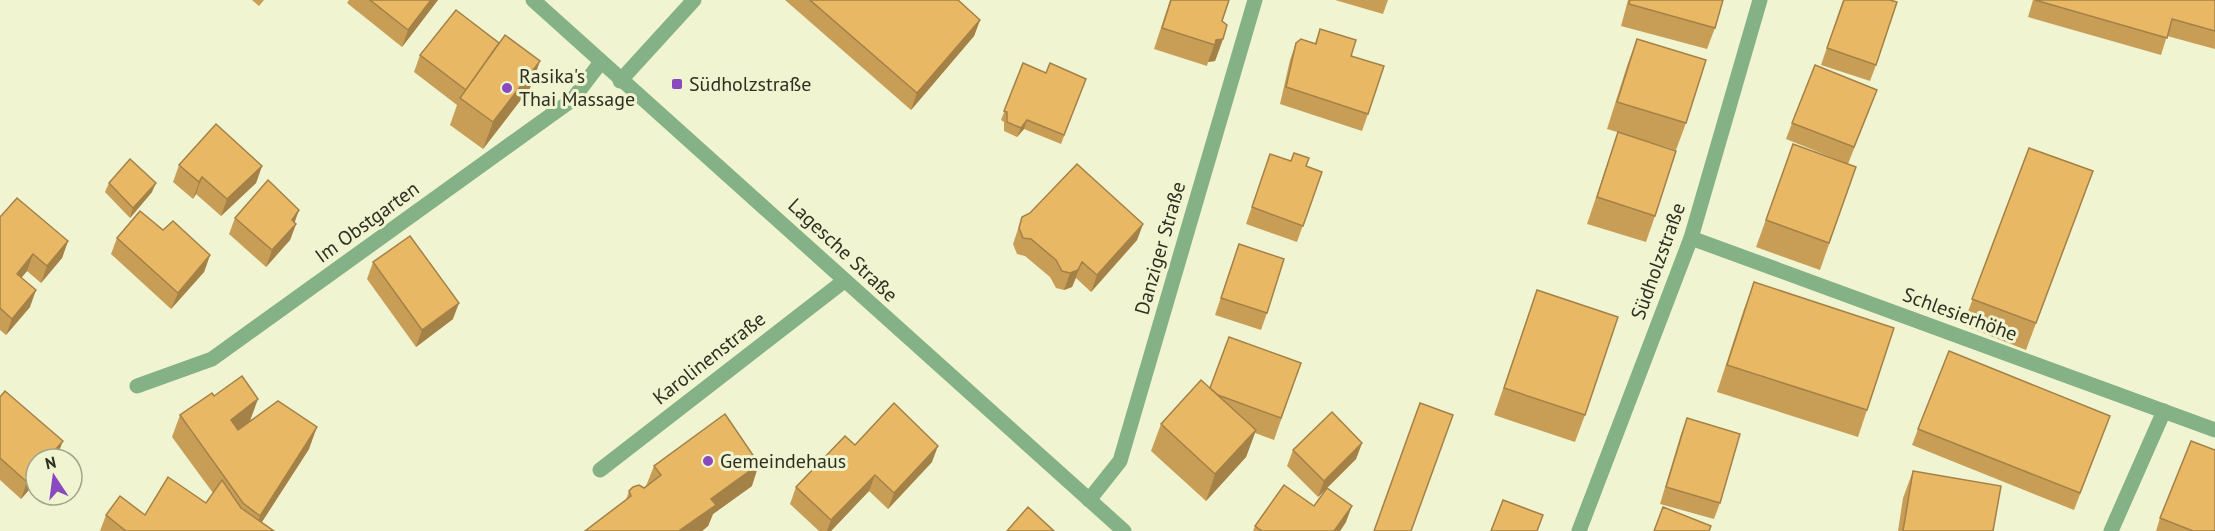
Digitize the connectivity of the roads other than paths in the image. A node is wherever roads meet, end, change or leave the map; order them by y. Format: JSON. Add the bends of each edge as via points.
{"nodes":[{"id":1,"x":533,"y":0,"type":"edge"},
{"id":2,"x":694,"y":0,"type":"edge"},
{"id":3,"x":1255,"y":0,"type":"edge"},
{"id":4,"x":1760,"y":0,"type":"edge"},
{"id":5,"x":601,"y":62,"type":"junction"},
{"id":6,"x":620,"y":81,"type":"junction"},
{"id":7,"x":1691,"y":238,"type":"junction"},
{"id":8,"x":844,"y":280,"type":"junction"},
{"id":9,"x":137,"y":386,"type":"dead end"},
{"id":10,"x":2164,"y":411,"type":"junction"},
{"id":11,"x":2215,"y":430,"type":"edge"},
{"id":12,"x":600,"y":470,"type":"dead end"},
{"id":13,"x":1089,"y":500,"type":"junction"},
{"id":14,"x":1124,"y":531,"type":"edge"},
{"id":15,"x":1579,"y":531,"type":"edge"},
{"id":16,"x":2111,"y":531,"type":"edge"}],
"edges":[{"from":1,"to":5,"type":"street","name":"Lagesche Straße"},
{"from":2,"to":6,"type":"street"},
{"from":3,"to":13,"type":"street","name":"Danziger Straße","via":[[1120,461]]},
{"from":4,"to":7,"type":"street","name":"Südholzstraße"},
{"from":5,"to":6,"type":"street","name":"Lagesche Straße"},
{"from":5,"to":9,"type":"street","name":"Im Obstgarten","via":[[572,100],[212,359]]},
{"from":6,"to":8,"type":"street","name":"Lagesche Straße"},
{"from":7,"to":10,"type":"street","name":"Schlesierhöhe"},
{"from":7,"to":15,"type":"street","name":"Südholzstraße"},
{"from":8,"to":12,"type":"street","name":"Karolinenstraße"},
{"from":8,"to":13,"type":"street","name":"Lagesche Straße"},
{"from":10,"to":11,"type":"street","name":"Schlesierhöhe"},
{"from":10,"to":16,"type":"street"},
{"from":13,"to":14,"type":"street","name":"Lagesche Straße"}]}
